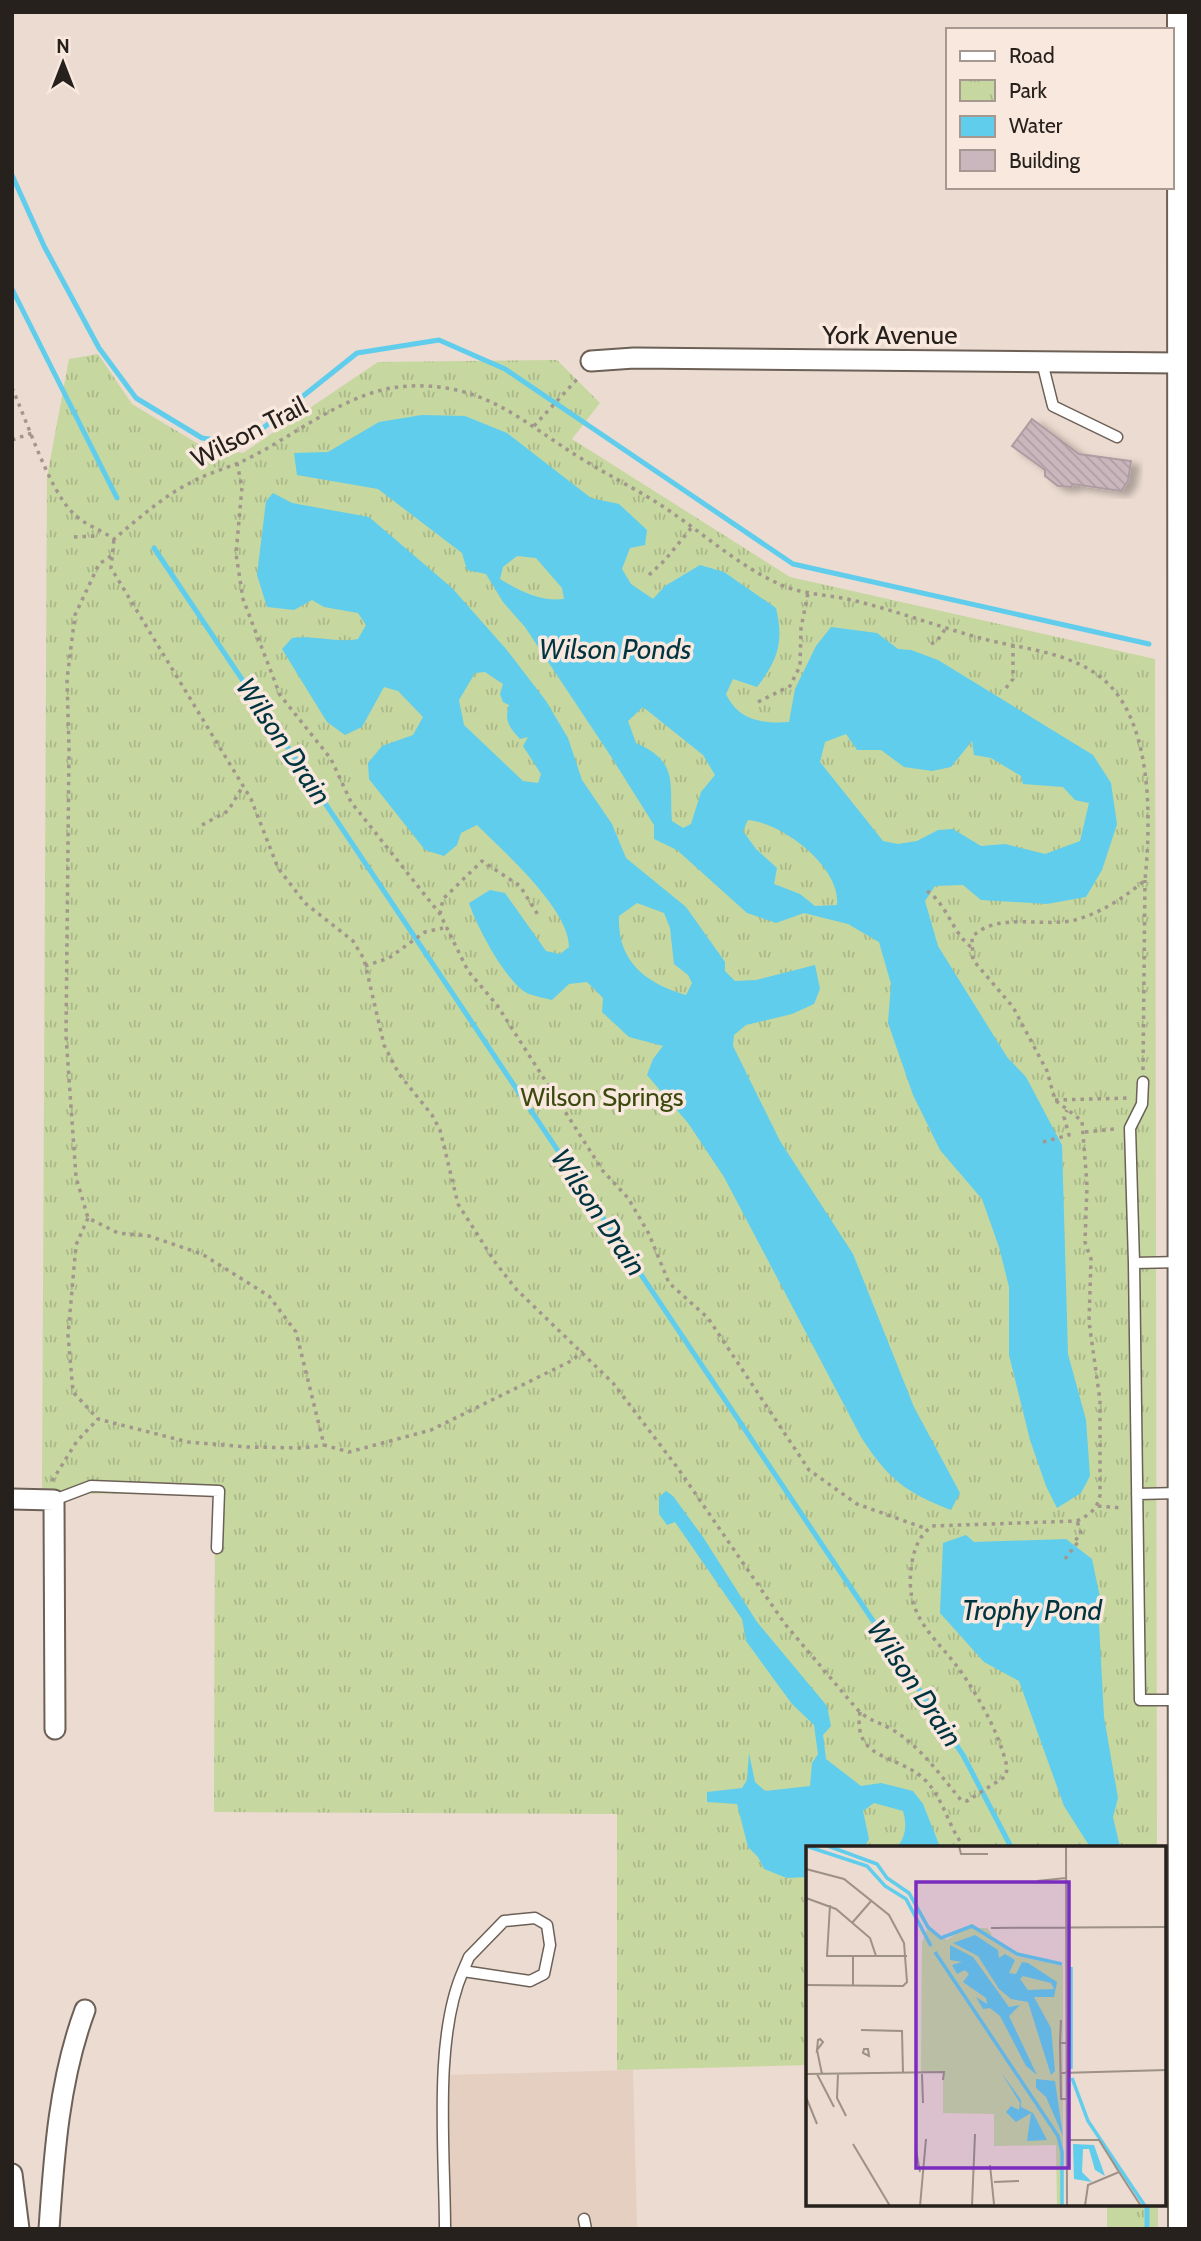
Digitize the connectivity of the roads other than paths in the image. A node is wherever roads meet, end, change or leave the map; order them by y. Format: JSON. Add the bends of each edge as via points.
{"nodes":[{"id":1,"x":1181,"y":12,"type":"edge"},
{"id":2,"x":591,"y":361,"type":"dead end"},
{"id":3,"x":1042,"y":362,"type":"junction"},
{"id":4,"x":1184,"y":362,"type":"edge"},
{"id":5,"x":1117,"y":437,"type":"dead end"},
{"id":6,"x":1143,"y":1083,"type":"road end"},
{"id":7,"x":1181,"y":1262,"type":"junction"},
{"id":8,"x":1134,"y":1263,"type":"junction"},
{"id":9,"x":1137,"y":1494,"type":"junction"},
{"id":10,"x":1185,"y":1494,"type":"edge"},
{"id":11,"x":12,"y":1499,"type":"edge"},
{"id":12,"x":47,"y":1500,"type":"junction"},
{"id":13,"x":217,"y":1548,"type":"dead end"},
{"id":14,"x":1180,"y":1700,"type":"junction"},
{"id":15,"x":55,"y":1729,"type":"dead end"},
{"id":16,"x":463,"y":1971,"type":"junction"},
{"id":17,"x":85,"y":2010,"type":"dead end"},
{"id":18,"x":1184,"y":2018,"type":"edge"},
{"id":19,"x":12,"y":2174,"type":"edge"},
{"id":20,"x":19,"y":2229,"type":"edge"},
{"id":21,"x":49,"y":2229,"type":"edge"},
{"id":22,"x":445,"y":2229,"type":"edge"},
{"id":23,"x":1182,"y":2229,"type":"edge"}],
"edges":[{"from":1,"to":4,"type":"street"},
{"from":2,"to":3,"type":"street","name":"York Avenue"},
{"from":3,"to":4,"type":"street","name":"York Avenue"},
{"from":3,"to":5,"type":"lane","via":[[1052,405]]},
{"from":4,"to":7,"type":"street"},
{"from":6,"to":8,"type":"lane","via":[[1142,1104],[1130,1128]]},
{"from":7,"to":8,"type":"lane"},
{"from":7,"to":10,"type":"street"},
{"from":8,"to":9,"type":"lane"},
{"from":9,"to":10,"type":"lane"},
{"from":9,"to":14,"type":"lane","via":[[1140,1700]]},
{"from":10,"to":14,"type":"street"},
{"from":11,"to":12,"type":"street"},
{"from":12,"to":13,"type":"lane","via":[[91,1486],[219,1491]]},
{"from":12,"to":15,"type":"street"},
{"from":14,"to":18,"type":"street"},
{"from":16,"to":16,"type":"lane","via":[[469,1957],[504,1921],[535,1918],[547,1925],[550,1945],[544,1974],[530,1981]]},
{"from":16,"to":22,"type":"lane","via":[[453,1994],[445,2061]]},
{"from":17,"to":21,"type":"street","via":[[63,2088]]},
{"from":18,"to":23,"type":"street"},
{"from":19,"to":20,"type":"street"}]}
